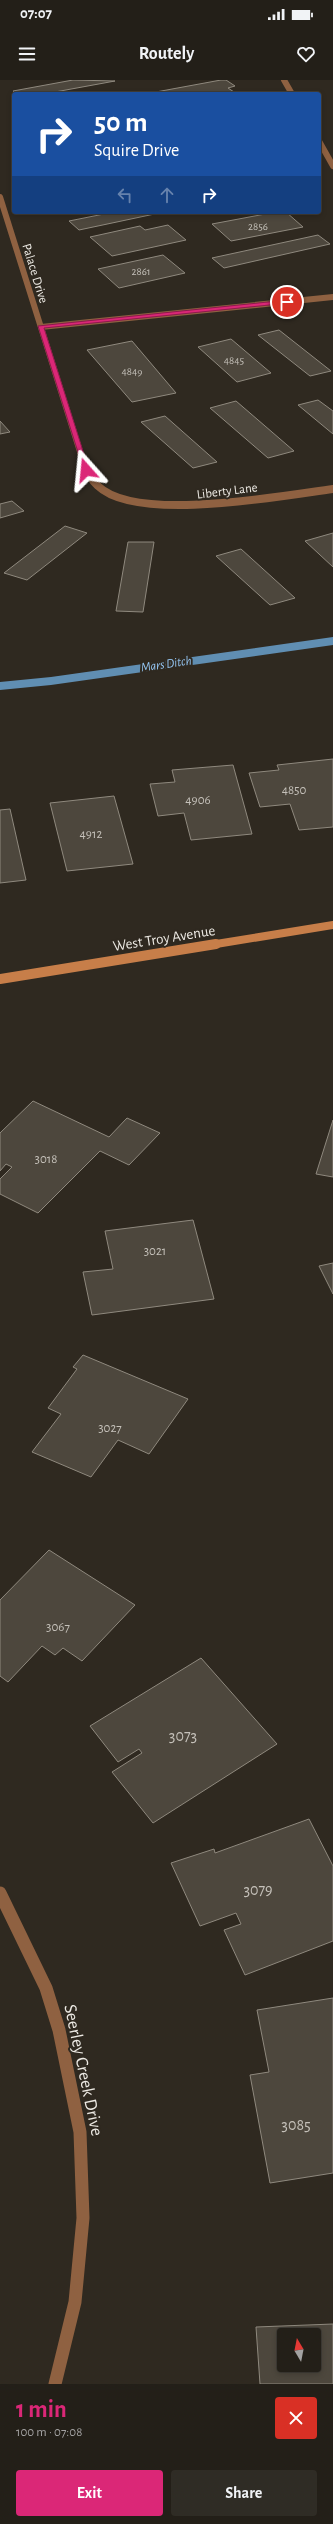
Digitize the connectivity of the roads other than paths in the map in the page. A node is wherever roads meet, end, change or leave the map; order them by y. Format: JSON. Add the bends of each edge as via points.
{"nodes":[{"id":1,"x":284,"y":80,"type":"edge"},
{"id":2,"x":291,"y":92,"type":"edge"},
{"id":3,"x":321,"y":145,"type":"edge"},
{"id":4,"x":333,"y":166,"type":"edge"},
{"id":5,"x":0,"y":197,"type":"edge"},
{"id":6,"x":333,"y":297,"type":"edge"},
{"id":7,"x":40,"y":327,"type":"junction"},
{"id":8,"x":333,"y":489,"type":"edge"},
{"id":9,"x":123,"y":499,"type":"joint"},
{"id":10,"x":333,"y":926,"type":"edge"},
{"id":11,"x":0,"y":979,"type":"edge"},
{"id":12,"x":0,"y":1893,"type":"edge"},
{"id":13,"x":55,"y":2384,"type":"edge"}],
"edges":[{"from":1,"to":2,"type":"street"},
{"from":3,"to":4,"type":"street"},
{"from":5,"to":7,"type":"street","name":"Palace Drive"},
{"from":6,"to":7,"type":"street"},
{"from":7,"to":9,"type":"street","name":"Palace Drive","via":[[88,474],[102,489]]},
{"from":8,"to":9,"type":"street","name":"Liberty Lane","via":[[176,507],[139,504]]},
{"from":10,"to":11,"type":"street","name":"West Troy Avenue"},
{"from":12,"to":13,"type":"street","name":"Seerley Creek Drive","via":[[46,1988],[59,2030],[80,2132],[83,2218],[76,2294]]}]}
